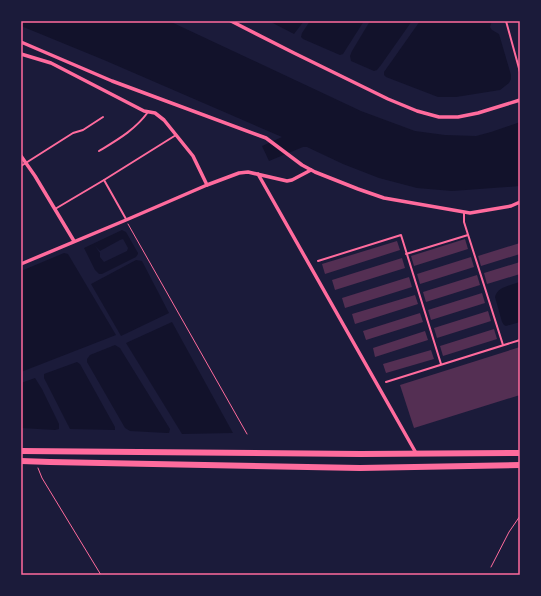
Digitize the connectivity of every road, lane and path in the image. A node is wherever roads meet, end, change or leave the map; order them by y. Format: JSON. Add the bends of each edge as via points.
{"nodes":[{"id":1,"x":231,"y":21,"type":"edge"},
{"id":2,"x":506,"y":21,"type":"edge"},
{"id":3,"x":21,"y":42,"type":"edge"},
{"id":4,"x":21,"y":54,"type":"edge"},
{"id":5,"x":520,"y":72,"type":"edge"},
{"id":6,"x":520,"y":100,"type":"edge"},
{"id":7,"x":148,"y":112,"type":"junction"},
{"id":8,"x":103,"y":117,"type":"dead end"},
{"id":9,"x":176,"y":135,"type":"junction"},
{"id":10,"x":99,"y":151,"type":"dead end"},
{"id":11,"x":21,"y":156,"type":"edge"},
{"id":12,"x":26,"y":163,"type":"junction"},
{"id":13,"x":21,"y":166,"type":"edge"},
{"id":14,"x":311,"y":170,"type":"junction"},
{"id":15,"x":258,"y":174,"type":"junction"},
{"id":16,"x":104,"y":180,"type":"junction"},
{"id":17,"x":207,"y":185,"type":"junction"},
{"id":18,"x":520,"y":202,"type":"edge"},
{"id":19,"x":55,"y":209,"type":"junction"},
{"id":20,"x":464,"y":213,"type":"junction"},
{"id":21,"x":126,"y":220,"type":"junction"},
{"id":22,"x":468,"y":235,"type":"junction"},
{"id":23,"x":74,"y":241,"type":"junction"},
{"id":24,"x":406,"y":254,"type":"junction"},
{"id":25,"x":318,"y":261,"type":"dead end"},
{"id":26,"x":21,"y":264,"type":"edge"},
{"id":27,"x":520,"y":340,"type":"edge"},
{"id":28,"x":503,"y":345,"type":"junction"},
{"id":29,"x":441,"y":364,"type":"junction"},
{"id":30,"x":386,"y":382,"type":"dead end"},
{"id":31,"x":247,"y":434,"type":"dead end"},
{"id":32,"x":21,"y":451,"type":"edge"},
{"id":33,"x":520,"y":453,"type":"edge"},
{"id":34,"x":416,"y":454,"type":"junction"},
{"id":35,"x":21,"y":460,"type":"edge"},
{"id":36,"x":36,"y":462,"type":"junction"},
{"id":37,"x":520,"y":465,"type":"edge"},
{"id":38,"x":520,"y":516,"type":"edge"},
{"id":39,"x":491,"y":567,"type":"dead end"},
{"id":40,"x":101,"y":575,"type":"edge"}],
"edges":[{"from":1,"to":6,"type":"street","via":[[417,111],[439,117],[458,117],[478,114]]},
{"from":2,"to":5,"type":"lane"},
{"from":3,"to":14,"type":"street","via":[[112,81],[266,138]]},
{"from":4,"to":7,"type":"street","via":[[50,63]]},
{"from":7,"to":9,"type":"street","via":[[155,113],[164,120]]},
{"from":7,"to":10,"type":"lane","via":[[128,133]]},
{"from":8,"to":12,"type":"lane"},
{"from":9,"to":16,"type":"lane"},
{"from":9,"to":17,"type":"street","via":[[193,156]]},
{"from":11,"to":12,"type":"street"},
{"from":12,"to":13,"type":"lane"},
{"from":12,"to":19,"type":"street"},
{"from":14,"to":15,"type":"street","via":[[287,181]]},
{"from":14,"to":20,"type":"street","via":[[384,198]]},
{"from":15,"to":17,"type":"street","via":[[239,173]]},
{"from":15,"to":34,"type":"street"},
{"from":16,"to":19,"type":"lane"},
{"from":16,"to":21,"type":"lane"},
{"from":17,"to":21,"type":"street"},
{"from":18,"to":20,"type":"street"},
{"from":19,"to":23,"type":"street"},
{"from":20,"to":22,"type":"lane"},
{"from":21,"to":23,"type":"street"},
{"from":21,"to":31,"type":"path"},
{"from":22,"to":24,"type":"lane"},
{"from":22,"to":28,"type":"lane"},
{"from":23,"to":26,"type":"street"},
{"from":24,"to":25,"type":"lane","via":[[401,235]]},
{"from":24,"to":29,"type":"lane"},
{"from":27,"to":28,"type":"lane"},
{"from":28,"to":29,"type":"lane"},
{"from":29,"to":30,"type":"lane"},
{"from":32,"to":34,"type":"main road"},
{"from":33,"to":34,"type":"main road"},
{"from":35,"to":36,"type":"main road"},
{"from":36,"to":37,"type":"main road","via":[[360,468]]},
{"from":36,"to":40,"type":"path","via":[[42,478]]},
{"from":38,"to":39,"type":"path"}]}
